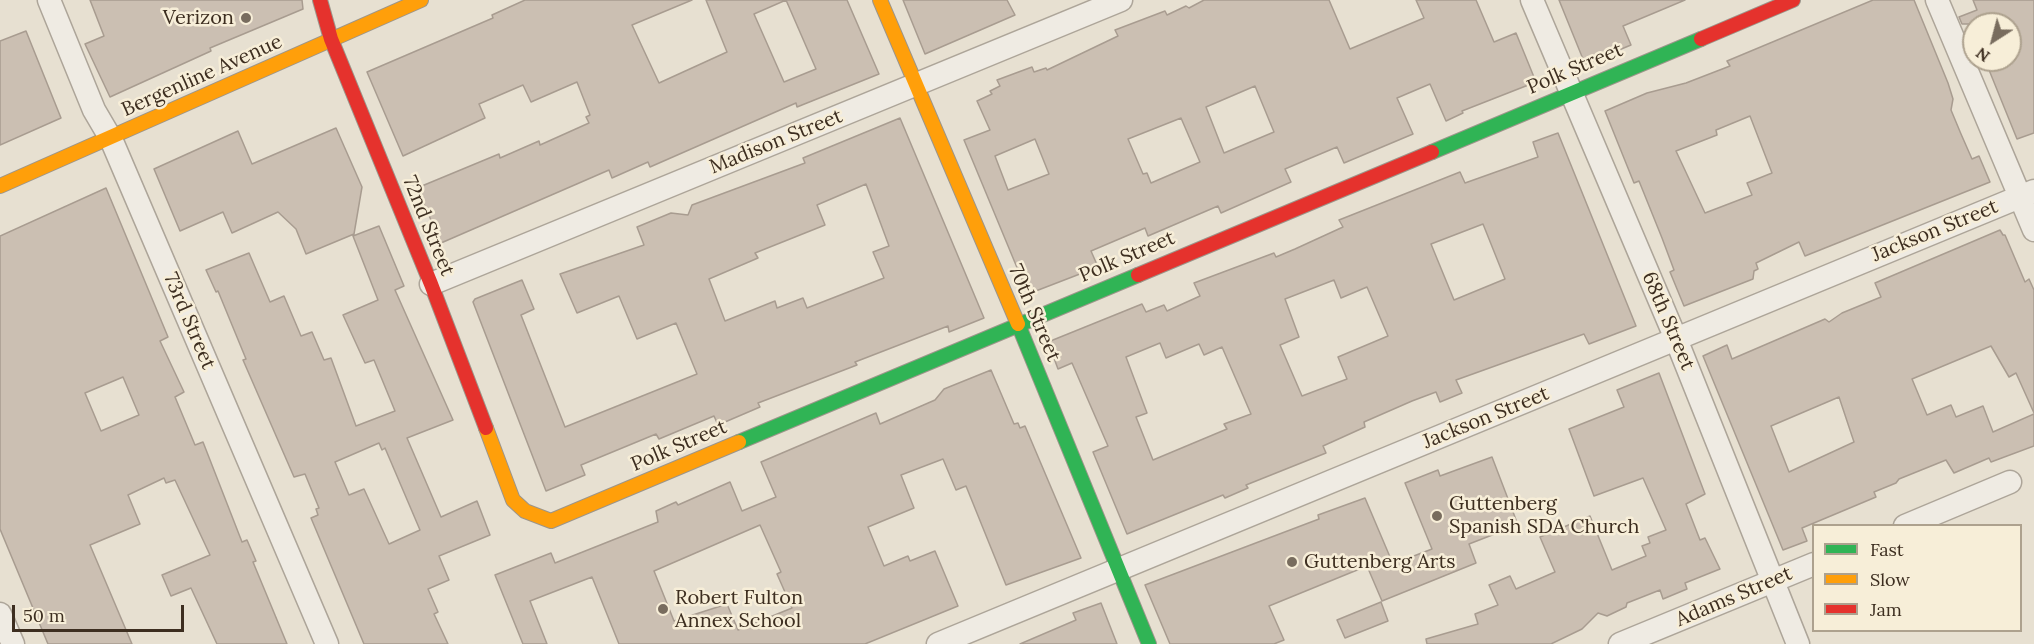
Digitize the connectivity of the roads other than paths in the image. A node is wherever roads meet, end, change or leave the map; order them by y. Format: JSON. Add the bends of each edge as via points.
{"nodes":[{"id":1,"x":49,"y":0,"type":"edge"},
{"id":2,"x":320,"y":0,"type":"edge"},
{"id":3,"x":421,"y":0,"type":"edge"},
{"id":4,"x":880,"y":0,"type":"edge"},
{"id":5,"x":1121,"y":0,"type":"edge"},
{"id":6,"x":1532,"y":0,"type":"edge"},
{"id":7,"x":1793,"y":0,"type":"edge"},
{"id":8,"x":1937,"y":0,"type":"edge"},
{"id":9,"x":331,"y":39,"type":"junction"},
{"id":10,"x":915,"y":86,"type":"junction"},
{"id":11,"x":1571,"y":92,"type":"junction"},
{"id":12,"x":111,"y":139,"type":"junction"},
{"id":13,"x":0,"y":186,"type":"edge"},
{"id":14,"x":2027,"y":194,"type":"edge"},
{"id":15,"x":2034,"y":230,"type":"edge"},
{"id":16,"x":431,"y":284,"type":"junction"},
{"id":17,"x":1018,"y":324,"type":"junction"},
{"id":18,"x":1676,"y":339,"type":"junction"},
{"id":19,"x":501,"y":466,"type":"joint"},
{"id":20,"x":2010,"y":482,"type":"dead end"},
{"id":21,"x":1907,"y":524,"type":"edge"},
{"id":22,"x":1812,"y":565,"type":"edge"},
{"id":23,"x":1119,"y":570,"type":"junction"},
{"id":24,"x":1773,"y":580,"type":"junction"},
{"id":25,"x":0,"y":614,"type":"edge"},
{"id":26,"x":13,"y":644,"type":"edge"},
{"id":27,"x":327,"y":644,"type":"edge"},
{"id":28,"x":938,"y":644,"type":"edge"},
{"id":29,"x":1149,"y":644,"type":"edge"},
{"id":30,"x":1620,"y":644,"type":"edge"},
{"id":31,"x":1798,"y":644,"type":"edge"}],
"edges":[{"from":1,"to":12,"type":"street","name":"73rd Street","via":[[94,110]]},
{"from":2,"to":9,"type":"street","name":"72nd Street"},
{"from":3,"to":9,"type":"street","name":"Bergenline Avenue"},
{"from":4,"to":10,"type":"street","name":"70th Street"},
{"from":5,"to":10,"type":"street","name":"Madison Street"},
{"from":6,"to":11,"type":"street","name":"68th Street"},
{"from":7,"to":11,"type":"street","name":"Polk Street"},
{"from":8,"to":14,"type":"street"},
{"from":9,"to":12,"type":"street","name":"Bergenline Avenue"},
{"from":9,"to":16,"type":"street","name":"72nd Street"},
{"from":10,"to":16,"type":"street","name":"Madison Street"},
{"from":10,"to":17,"type":"street","name":"70th Street"},
{"from":11,"to":17,"type":"street","name":"Polk Street"},
{"from":11,"to":18,"type":"street","name":"68th Street"},
{"from":12,"to":13,"type":"street","name":"Bergenline Avenue"},
{"from":12,"to":27,"type":"street","name":"73rd Street"},
{"from":14,"to":15,"type":"street"},
{"from":14,"to":18,"type":"street","name":"Jackson Street"},
{"from":16,"to":19,"type":"street","name":"72nd Street"},
{"from":17,"to":19,"type":"street","name":"Polk Street","via":[[551,521],[525,511],[513,500]]},
{"from":17,"to":23,"type":"street","name":"70th Street"},
{"from":18,"to":23,"type":"street","name":"Jackson Street"},
{"from":18,"to":24,"type":"street","name":"68th Street"},
{"from":20,"to":21,"type":"street"},
{"from":22,"to":24,"type":"street","name":"Adams Street"},
{"from":23,"to":28,"type":"street","name":"Jackson Street"},
{"from":23,"to":29,"type":"street","name":"70th Street"},
{"from":24,"to":30,"type":"street","name":"Adams Street"},
{"from":24,"to":31,"type":"street","name":"68th Street"},
{"from":25,"to":26,"type":"street"}]}
